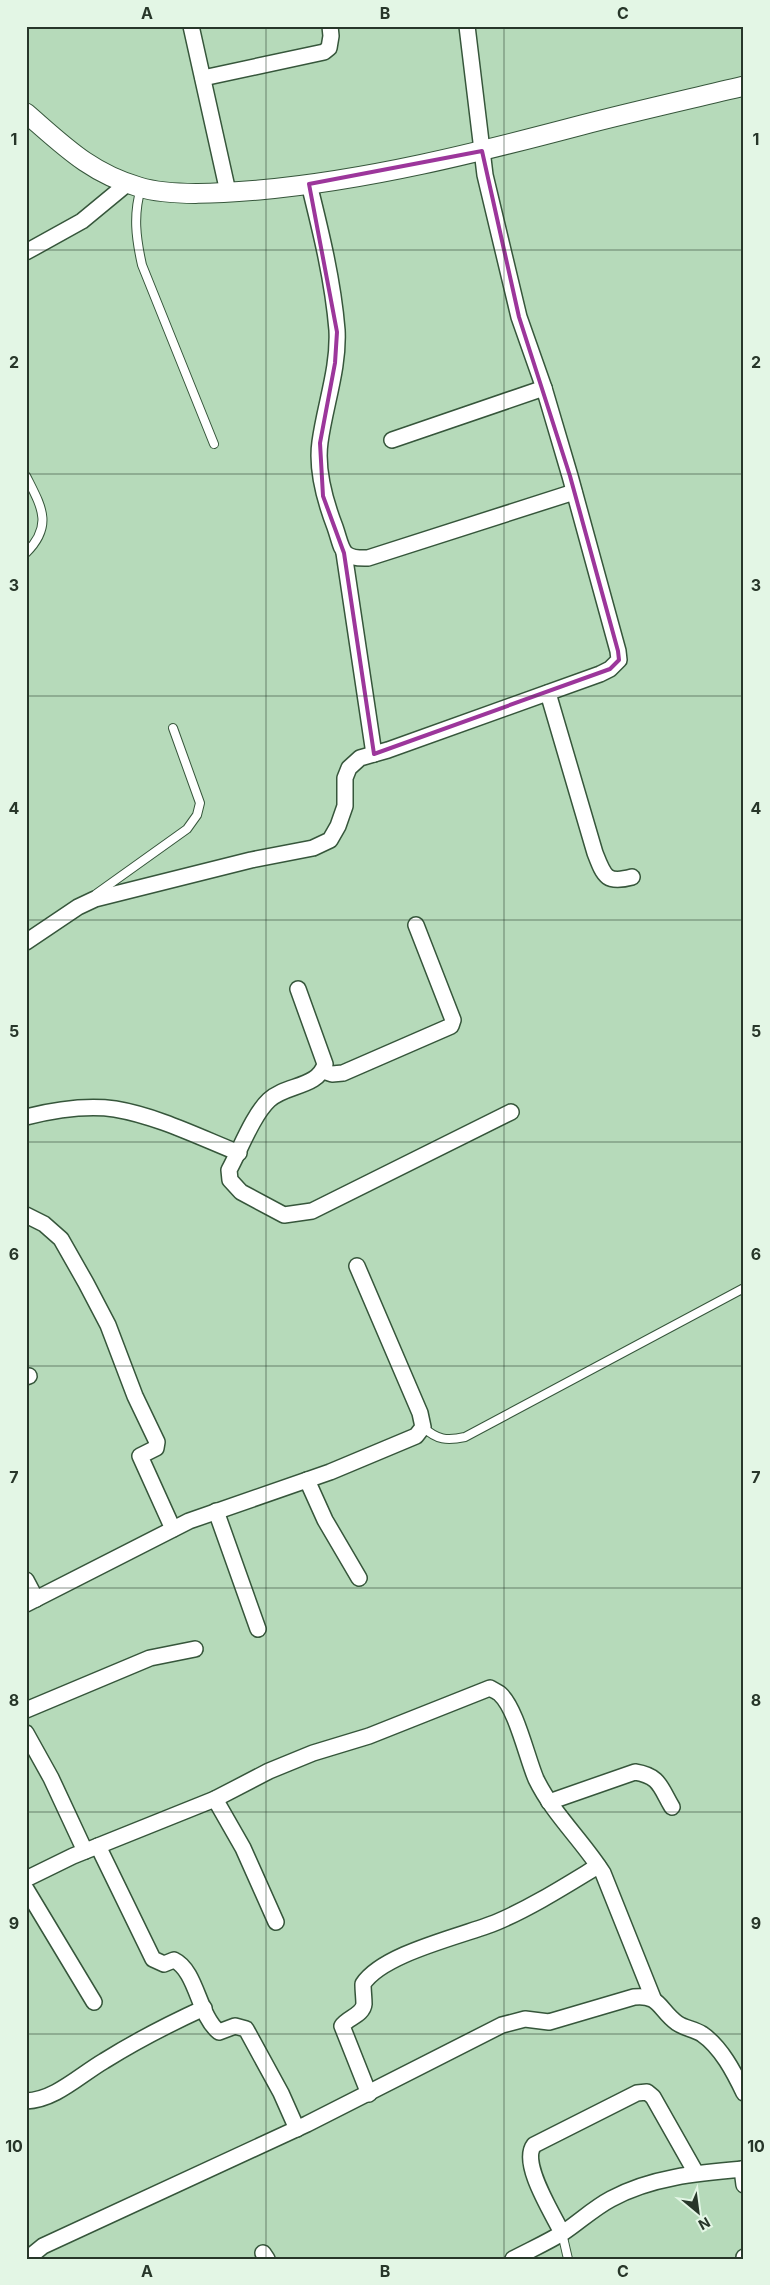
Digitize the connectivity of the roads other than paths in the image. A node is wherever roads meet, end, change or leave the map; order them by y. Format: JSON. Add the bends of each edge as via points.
{"nodes":[{"id":1,"x":191,"y":26,"type":"edge"},
{"id":2,"x":330,"y":26,"type":"edge"},
{"id":3,"x":467,"y":26,"type":"edge"},
{"id":4,"x":203,"y":78,"type":"junction"},
{"id":5,"x":744,"y":86,"type":"edge"},
{"id":6,"x":26,"y":113,"type":"edge"},
{"id":7,"x":482,"y":151,"type":"junction"},
{"id":8,"x":309,"y":184,"type":"junction"},
{"id":9,"x":134,"y":186,"type":"junction"},
{"id":10,"x":228,"y":192,"type":"junction"},
{"id":11,"x":26,"y":252,"type":"edge"},
{"id":12,"x":544,"y":388,"type":"junction"},
{"id":13,"x":392,"y":440,"type":"dead end"},
{"id":14,"x":214,"y":444,"type":"dead end"},
{"id":15,"x":26,"y":476,"type":"edge"},
{"id":16,"x":574,"y":492,"type":"junction"},
{"id":17,"x":26,"y":553,"type":"edge"},
{"id":18,"x":344,"y":553,"type":"junction"},
{"id":19,"x":548,"y":693,"type":"junction"},
{"id":20,"x":173,"y":728,"type":"dead end"},
{"id":21,"x":374,"y":754,"type":"junction"},
{"id":22,"x":632,"y":877,"type":"dead end"},
{"id":23,"x":78,"y":907,"type":"junction"},
{"id":24,"x":416,"y":925,"type":"dead end"},
{"id":25,"x":26,"y":942,"type":"edge"},
{"id":26,"x":298,"y":989,"type":"dead end"},
{"id":27,"x":323,"y":1071,"type":"junction"},
{"id":28,"x":511,"y":1112,"type":"dead end"},
{"id":29,"x":26,"y":1117,"type":"edge"},
{"id":30,"x":239,"y":1153,"type":"junction"},
{"id":31,"x":26,"y":1215,"type":"edge"},
{"id":32,"x":357,"y":1266,"type":"dead end"},
{"id":33,"x":744,"y":1288,"type":"edge"},
{"id":34,"x":423,"y":1427,"type":"junction"},
{"id":35,"x":307,"y":1480,"type":"junction"},
{"id":36,"x":216,"y":1512,"type":"junction"},
{"id":37,"x":173,"y":1529,"type":"junction"},
{"id":38,"x":359,"y":1578,"type":"dead end"},
{"id":39,"x":26,"y":1580,"type":"edge"},
{"id":40,"x":31,"y":1602,"type":"edge"},
{"id":41,"x":258,"y":1629,"type":"dead end"},
{"id":42,"x":195,"y":1649,"type":"dead end"},
{"id":43,"x":26,"y":1710,"type":"edge"},
{"id":44,"x":26,"y":1733,"type":"edge"},
{"id":45,"x":215,"y":1799,"type":"junction"},
{"id":46,"x":549,"y":1802,"type":"junction"},
{"id":47,"x":672,"y":1807,"type":"dead end"},
{"id":48,"x":91,"y":1849,"type":"junction"},
{"id":49,"x":598,"y":1866,"type":"junction"},
{"id":50,"x":26,"y":1879,"type":"edge"},
{"id":51,"x":26,"y":1889,"type":"edge"},
{"id":52,"x":276,"y":1922,"type":"dead end"},
{"id":53,"x":653,"y":1998,"type":"junction"},
{"id":54,"x":94,"y":2002,"type":"dead end"},
{"id":55,"x":204,"y":2008,"type":"junction"},
{"id":56,"x":744,"y":2093,"type":"edge"},
{"id":57,"x":369,"y":2094,"type":"junction"},
{"id":58,"x":26,"y":2101,"type":"edge"},
{"id":59,"x":297,"y":2128,"type":"junction"},
{"id":60,"x":743,"y":2169,"type":"edge"},
{"id":61,"x":696,"y":2173,"type":"junction"},
{"id":62,"x":744,"y":2185,"type":"edge"},
{"id":63,"x":562,"y":2233,"type":"junction"},
{"id":64,"x":27,"y":2259,"type":"edge"},
{"id":65,"x":513,"y":2259,"type":"edge"},
{"id":66,"x":568,"y":2259,"type":"edge"}],
"edges":[{"from":1,"to":4,"type":"street"},
{"from":2,"to":4,"type":"street","via":[[330,42],[324,52]]},
{"from":3,"to":7,"type":"street"},
{"from":4,"to":10,"type":"street"},
{"from":5,"to":7,"type":"street"},
{"from":6,"to":9,"type":"street","via":[[82,162]]},
{"from":7,"to":8,"type":"street"},
{"from":7,"to":12,"type":"street","via":[[519,317]]},
{"from":8,"to":10,"type":"street"},
{"from":8,"to":18,"type":"street","via":[[324,249],[337,332],[335,363],[320,443],[324,496]]},
{"from":9,"to":10,"type":"street","via":[[192,193]]},
{"from":9,"to":11,"type":"street","via":[[82,221]]},
{"from":9,"to":14,"type":"lane","via":[[136,241],[142,265]]},
{"from":12,"to":13,"type":"street"},
{"from":12,"to":16,"type":"street"},
{"from":15,"to":17,"type":"lane","via":[[41,506],[43,518],[43,528]]},
{"from":16,"to":18,"type":"street","via":[[368,558],[352,558]]},
{"from":16,"to":19,"type":"street","via":[[619,660],[600,674]]},
{"from":18,"to":21,"type":"street"},
{"from":19,"to":21,"type":"street"},
{"from":19,"to":22,"type":"street","via":[[604,874],[619,880]]},
{"from":20,"to":23,"type":"lane","via":[[200,803],[198,815],[187,829]]},
{"from":21,"to":23,"type":"street","via":[[360,758],[349,768],[345,778],[345,806],[330,840],[313,848],[118,892]]},
{"from":23,"to":25,"type":"street"},
{"from":24,"to":27,"type":"street","via":[[453,1020],[451,1026],[343,1073]]},
{"from":26,"to":27,"type":"street","via":[[326,1064]]},
{"from":27,"to":30,"type":"street","via":[[311,1081],[269,1100]]},
{"from":28,"to":30,"type":"street","via":[[312,1211],[284,1215],[234,1187],[230,1170]]},
{"from":29,"to":30,"type":"street","via":[[77,1108],[114,1109],[157,1121]]},
{"from":31,"to":37,"type":"street","via":[[44,1224],[61,1239],[108,1324],[135,1396],[157,1442],[156,1448],[140,1456]]},
{"from":32,"to":34,"type":"street","via":[[420,1413]]},
{"from":33,"to":34,"type":"lane","via":[[465,1437],[449,1441],[433,1437]]},
{"from":34,"to":35,"type":"street","via":[[416,1436]]},
{"from":35,"to":36,"type":"street"},
{"from":35,"to":38,"type":"street","via":[[325,1520]]},
{"from":36,"to":37,"type":"street"},
{"from":36,"to":41,"type":"street"},
{"from":37,"to":40,"type":"street"},
{"from":39,"to":40,"type":"street"},
{"from":42,"to":43,"type":"street","via":[[150,1658]]},
{"from":44,"to":48,"type":"street"},
{"from":45,"to":46,"type":"street","via":[[278,1767],[490,1688],[500,1694],[509,1707],[536,1778]]},
{"from":45,"to":48,"type":"street"},
{"from":45,"to":52,"type":"street","via":[[244,1848]]},
{"from":46,"to":47,"type":"street","via":[[635,1772],[655,1778]]},
{"from":46,"to":49,"type":"street"},
{"from":48,"to":50,"type":"street"},
{"from":48,"to":55,"type":"street","via":[[153,1959],[164,1964],[174,1960],[185,1968]]},
{"from":49,"to":53,"type":"street"},
{"from":49,"to":57,"type":"street","via":[[496,1922],[424,1948],[374,1971],[363,1984],[362,2010],[342,2026]]},
{"from":51,"to":54,"type":"street"},
{"from":53,"to":56,"type":"street","via":[[678,2024],[701,2033],[714,2044]]},
{"from":53,"to":57,"type":"street","via":[[634,1997],[549,2022],[525,2019],[502,2024]]},
{"from":55,"to":58,"type":"street","via":[[132,2044],[38,2101]]},
{"from":55,"to":59,"type":"street","via":[[219,2032],[235,2026],[246,2029]]},
{"from":57,"to":59,"type":"street"},
{"from":59,"to":64,"type":"street","via":[[43,2246]]},
{"from":60,"to":61,"type":"street"},
{"from":60,"to":62,"type":"street"},
{"from":61,"to":63,"type":"street","via":[[668,2178],[611,2199]]},
{"from":61,"to":63,"type":"street","via":[[653,2097],[647,2092],[637,2093],[530,2151],[536,2180]]},
{"from":63,"to":65,"type":"street"},
{"from":63,"to":66,"type":"lane"}]}
